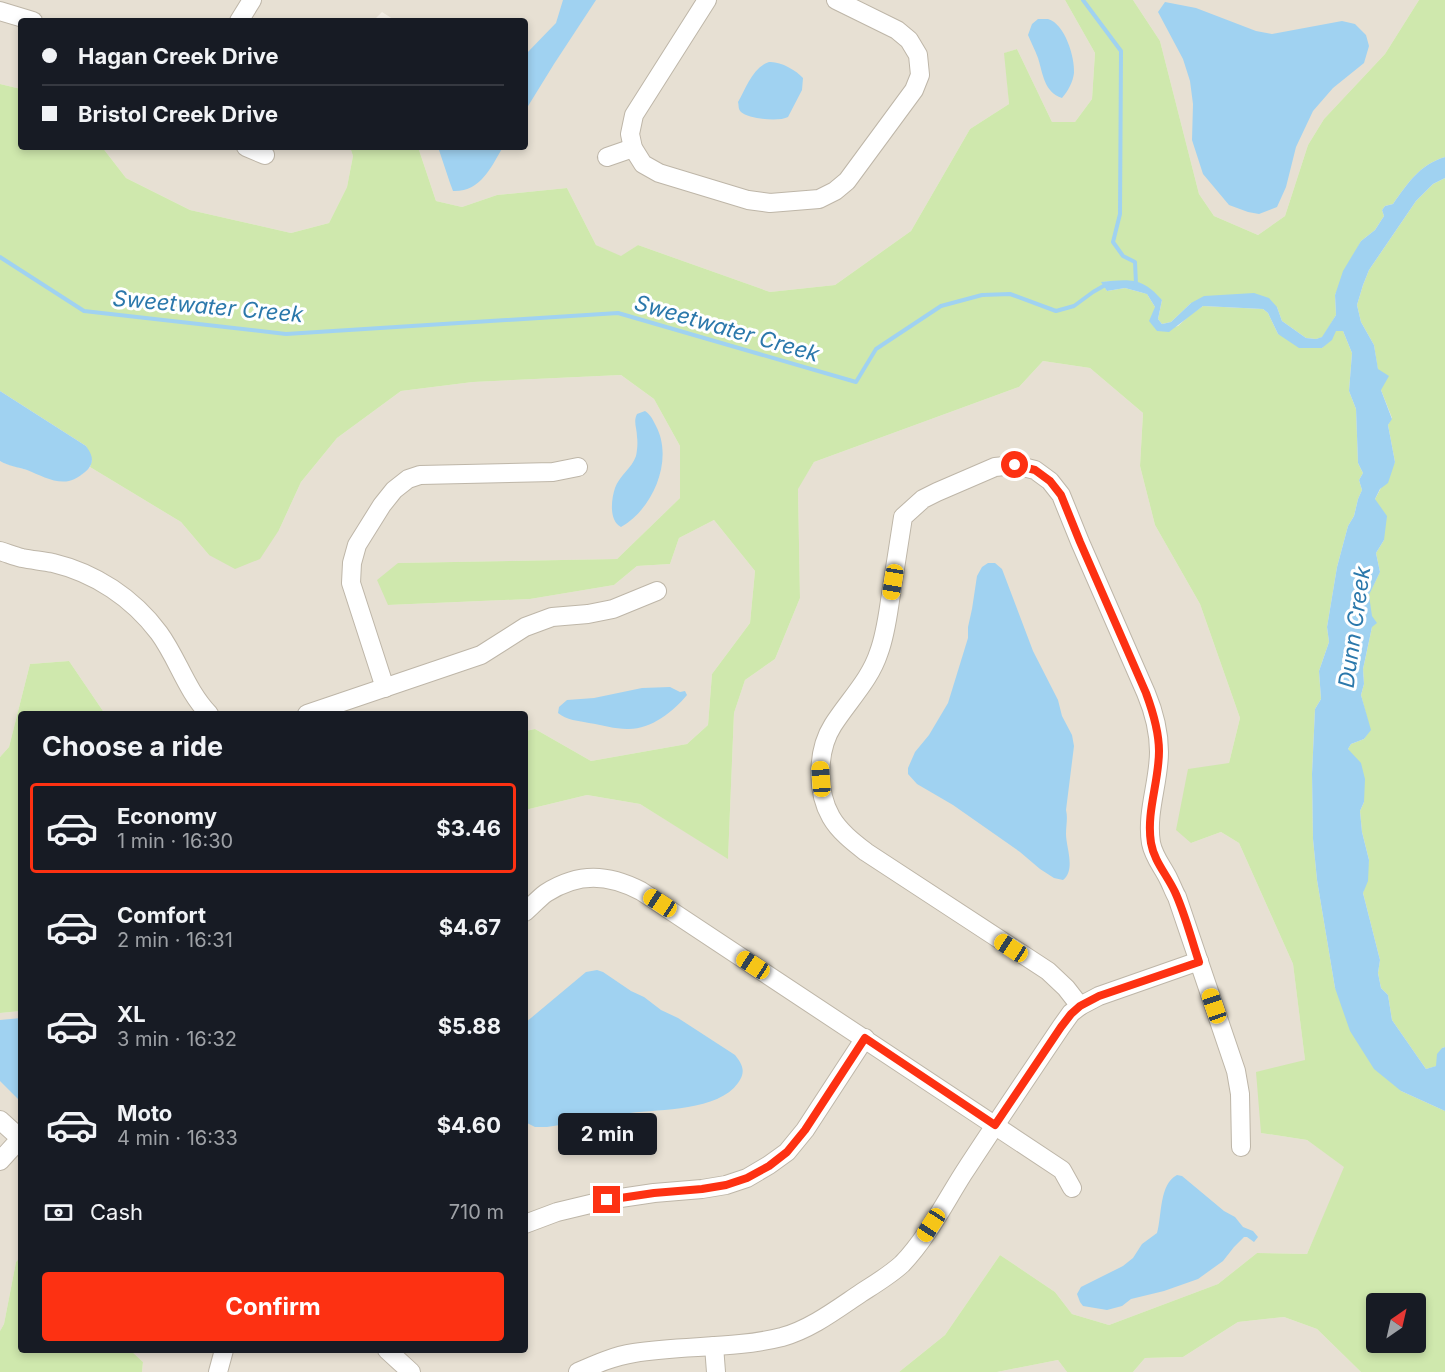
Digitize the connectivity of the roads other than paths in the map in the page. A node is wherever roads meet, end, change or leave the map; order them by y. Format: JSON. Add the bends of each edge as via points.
{"nodes":[{"id":1,"x":252,"y":0,"type":"edge"},
{"id":2,"x":707,"y":0,"type":"edge"},
{"id":3,"x":836,"y":0,"type":"edge"},
{"id":4,"x":0,"y":11,"type":"edge"},
{"id":5,"x":23,"y":18,"type":"edge"},
{"id":6,"x":241,"y":18,"type":"edge"},
{"id":7,"x":633,"y":148,"type":"junction"},
{"id":8,"x":253,"y":150,"type":"edge"},
{"id":9,"x":265,"y":155,"type":"dead end"},
{"id":10,"x":606,"y":157,"type":"dead end"},
{"id":11,"x":579,"y":467,"type":"dead end"},
{"id":12,"x":0,"y":550,"type":"edge"},
{"id":13,"x":657,"y":591,"type":"dead end"},
{"id":14,"x":385,"y":688,"type":"junction"},
{"id":15,"x":207,"y":711,"type":"edge"},
{"id":16,"x":316,"y":711,"type":"edge"},
{"id":17,"x":528,"y":909,"type":"edge"},
{"id":18,"x":1199,"y":962,"type":"junction"},
{"id":19,"x":1080,"y":1006,"type":"junction"},
{"id":20,"x":865,"y":1038,"type":"junction"},
{"id":21,"x":0,"y":1120,"type":"edge"},
{"id":22,"x":995,"y":1125,"type":"junction"},
{"id":23,"x":18,"y":1136,"type":"edge"},
{"id":24,"x":18,"y":1142,"type":"edge"},
{"id":25,"x":1241,"y":1147,"type":"dead end"},
{"id":26,"x":0,"y":1161,"type":"edge"},
{"id":27,"x":1072,"y":1188,"type":"dead end"},
{"id":28,"x":528,"y":1223,"type":"edge"},
{"id":29,"x":714,"y":1346,"type":"junction"},
{"id":30,"x":223,"y":1353,"type":"edge"},
{"id":31,"x":390,"y":1353,"type":"edge"},
{"id":32,"x":218,"y":1372,"type":"edge"},
{"id":33,"x":411,"y":1372,"type":"edge"},
{"id":34,"x":578,"y":1372,"type":"edge"},
{"id":35,"x":716,"y":1372,"type":"edge"}],
"edges":[{"from":1,"to":6,"type":"street"},
{"from":2,"to":7,"type":"street","via":[[634,115],[630,134]]},
{"from":3,"to":7,"type":"street","via":[[897,30],[909,40],[918,55],[920,75],[914,90],[854,172],[835,191],[819,199],[770,203],[748,200],[659,173],[643,164]]},
{"from":4,"to":5,"type":"street"},
{"from":7,"to":10,"type":"street"},
{"from":8,"to":9,"type":"street"},
{"from":11,"to":14,"type":"street","via":[[553,472],[420,475],[394,490],[357,545],[351,583]]},
{"from":12,"to":15,"type":"street","via":[[71,569],[122,596],[159,633],[188,688]]},
{"from":13,"to":14,"type":"street","via":[[613,609],[552,617],[525,627],[481,655]]},
{"from":14,"to":16,"type":"street"},
{"from":17,"to":20,"type":"street","via":[[566,882],[605,878],[624,883]]},
{"from":18,"to":19,"type":"street"},
{"from":18,"to":19,"type":"street","via":[[1177,897],[1155,859],[1151,844],[1149,828],[1158,735],[1142,683],[1061,495],[1039,463],[995,467],[924,499],[903,517],[879,653],[868,677],[828,735],[820,767],[822,791],[830,816],[846,836],[1048,971]]},
{"from":18,"to":25,"type":"street","via":[[1236,1071]]},
{"from":19,"to":22,"type":"street","via":[[1061,1027]]},
{"from":20,"to":22,"type":"street"},
{"from":20,"to":28,"type":"street","via":[[805,1130],[769,1166],[726,1185],[607,1200]]},
{"from":21,"to":23,"type":"street"},
{"from":22,"to":27,"type":"street","via":[[1062,1170]]},
{"from":22,"to":29,"type":"street","via":[[901,1265],[802,1330],[772,1339]]},
{"from":24,"to":26,"type":"street"},
{"from":29,"to":34,"type":"street","via":[[631,1353]]},
{"from":29,"to":35,"type":"street"},
{"from":30,"to":32,"type":"street"},
{"from":31,"to":33,"type":"street"}]}
